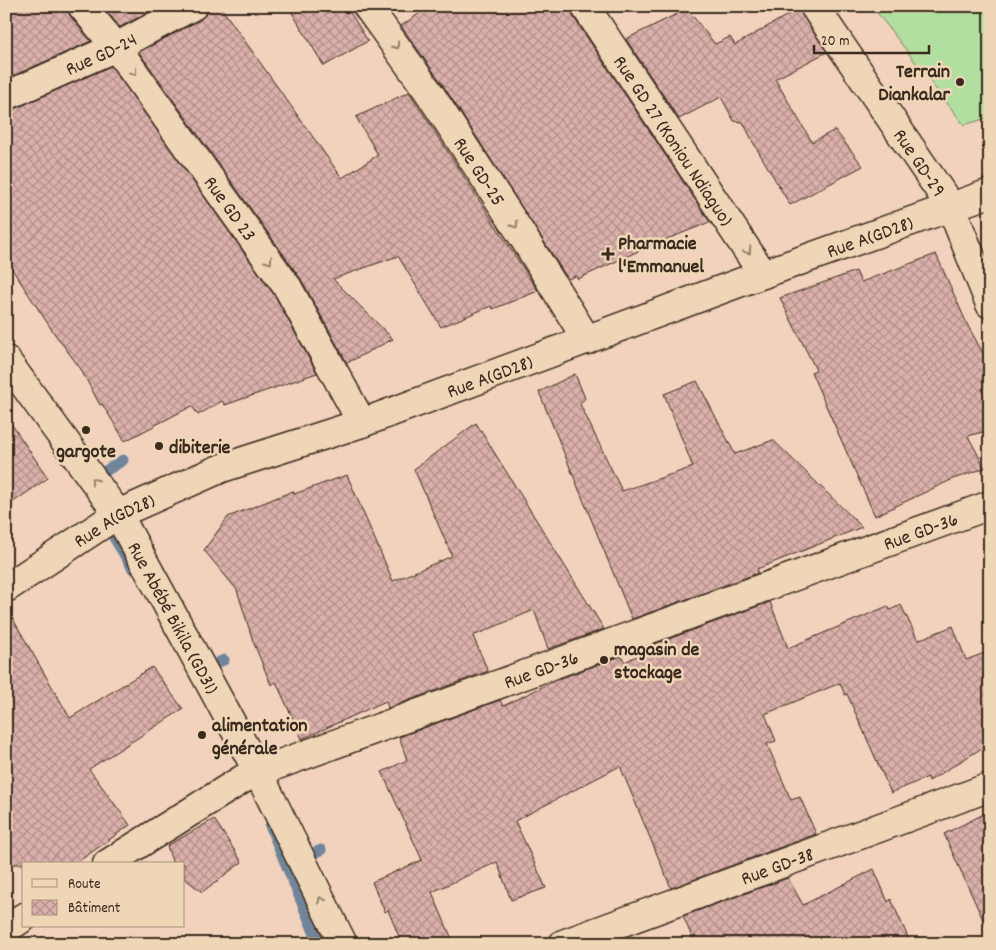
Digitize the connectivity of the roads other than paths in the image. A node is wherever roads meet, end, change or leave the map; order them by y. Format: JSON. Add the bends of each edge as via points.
{"nodes":[{"id":1,"x":82,"y":6,"type":"edge"},
{"id":2,"x":193,"y":6,"type":"edge"},
{"id":3,"x":367,"y":6,"type":"edge"},
{"id":4,"x":585,"y":6,"type":"edge"},
{"id":5,"x":814,"y":6,"type":"edge"},
{"id":6,"x":116,"y":47,"type":"junction"},
{"id":7,"x":6,"y":96,"type":"edge"},
{"id":8,"x":990,"y":193,"type":"edge"},
{"id":9,"x":951,"y":207,"type":"junction"},
{"id":10,"x":763,"y":274,"type":"junction"},
{"id":11,"x":990,"y":304,"type":"edge"},
{"id":12,"x":587,"y":340,"type":"junction"},
{"id":13,"x":6,"y":360,"type":"edge"},
{"id":14,"x":362,"y":423,"type":"junction"},
{"id":15,"x":990,"y":505,"type":"edge"},
{"id":16,"x":118,"y":514,"type":"junction"},
{"id":17,"x":6,"y":588,"type":"edge"},
{"id":18,"x":258,"y":772,"type":"junction"},
{"id":19,"x":990,"y":787,"type":"edge"},
{"id":20,"x":110,"y":862,"type":"edge"},
{"id":21,"x":22,"y":918,"type":"edge"},
{"id":22,"x":6,"y":929,"type":"edge"},
{"id":23,"x":343,"y":944,"type":"edge"},
{"id":24,"x":563,"y":944,"type":"edge"}],
"edges":[{"from":1,"to":6,"type":"street","name":"Rue GD 23"},
{"from":2,"to":6,"type":"street","name":"Rue GD-24"},
{"from":3,"to":12,"type":"street","name":"Rue GD-25","one_way":true,"via":[[428,91]]},
{"from":4,"to":10,"type":"street","name":"Rue GD 27 (Koniou Ndiaguo)","one_way":true},
{"from":5,"to":9,"type":"street","name":"Rue GD-29"},
{"from":6,"to":7,"type":"street","name":"Rue GD-24"},
{"from":6,"to":14,"type":"street","name":"Rue GD 23","one_way":true,"via":[[288,288]]},
{"from":8,"to":9,"type":"street","name":"Rue A(GD28)"},
{"from":9,"to":10,"type":"street","name":"Rue A(GD28)"},
{"from":9,"to":11,"type":"street","name":"Rue GD-29"},
{"from":10,"to":12,"type":"street","name":"Rue A(GD28)"},
{"from":12,"to":14,"type":"street","name":"Rue A(GD28)"},
{"from":16,"to":13,"type":"street","name":"Rue Abébé Bikila (GD31)","one_way":true},
{"from":14,"to":16,"type":"street","name":"Rue A(GD28)","via":[[222,468]]},
{"from":15,"to":18,"type":"street","name":"Rue GD-36"},
{"from":16,"to":17,"type":"street","name":"Rue A(GD28)"},
{"from":16,"to":18,"type":"street","name":"Rue Abébé Bikila (GD31)"},
{"from":18,"to":20,"type":"street","name":"Rue GD-36"},
{"from":23,"to":18,"type":"street","name":"Rue Abébé Bikila (GD31)","one_way":true},
{"from":19,"to":24,"type":"street","name":"Rue GD-38"},
{"from":21,"to":22,"type":"street"}]}
